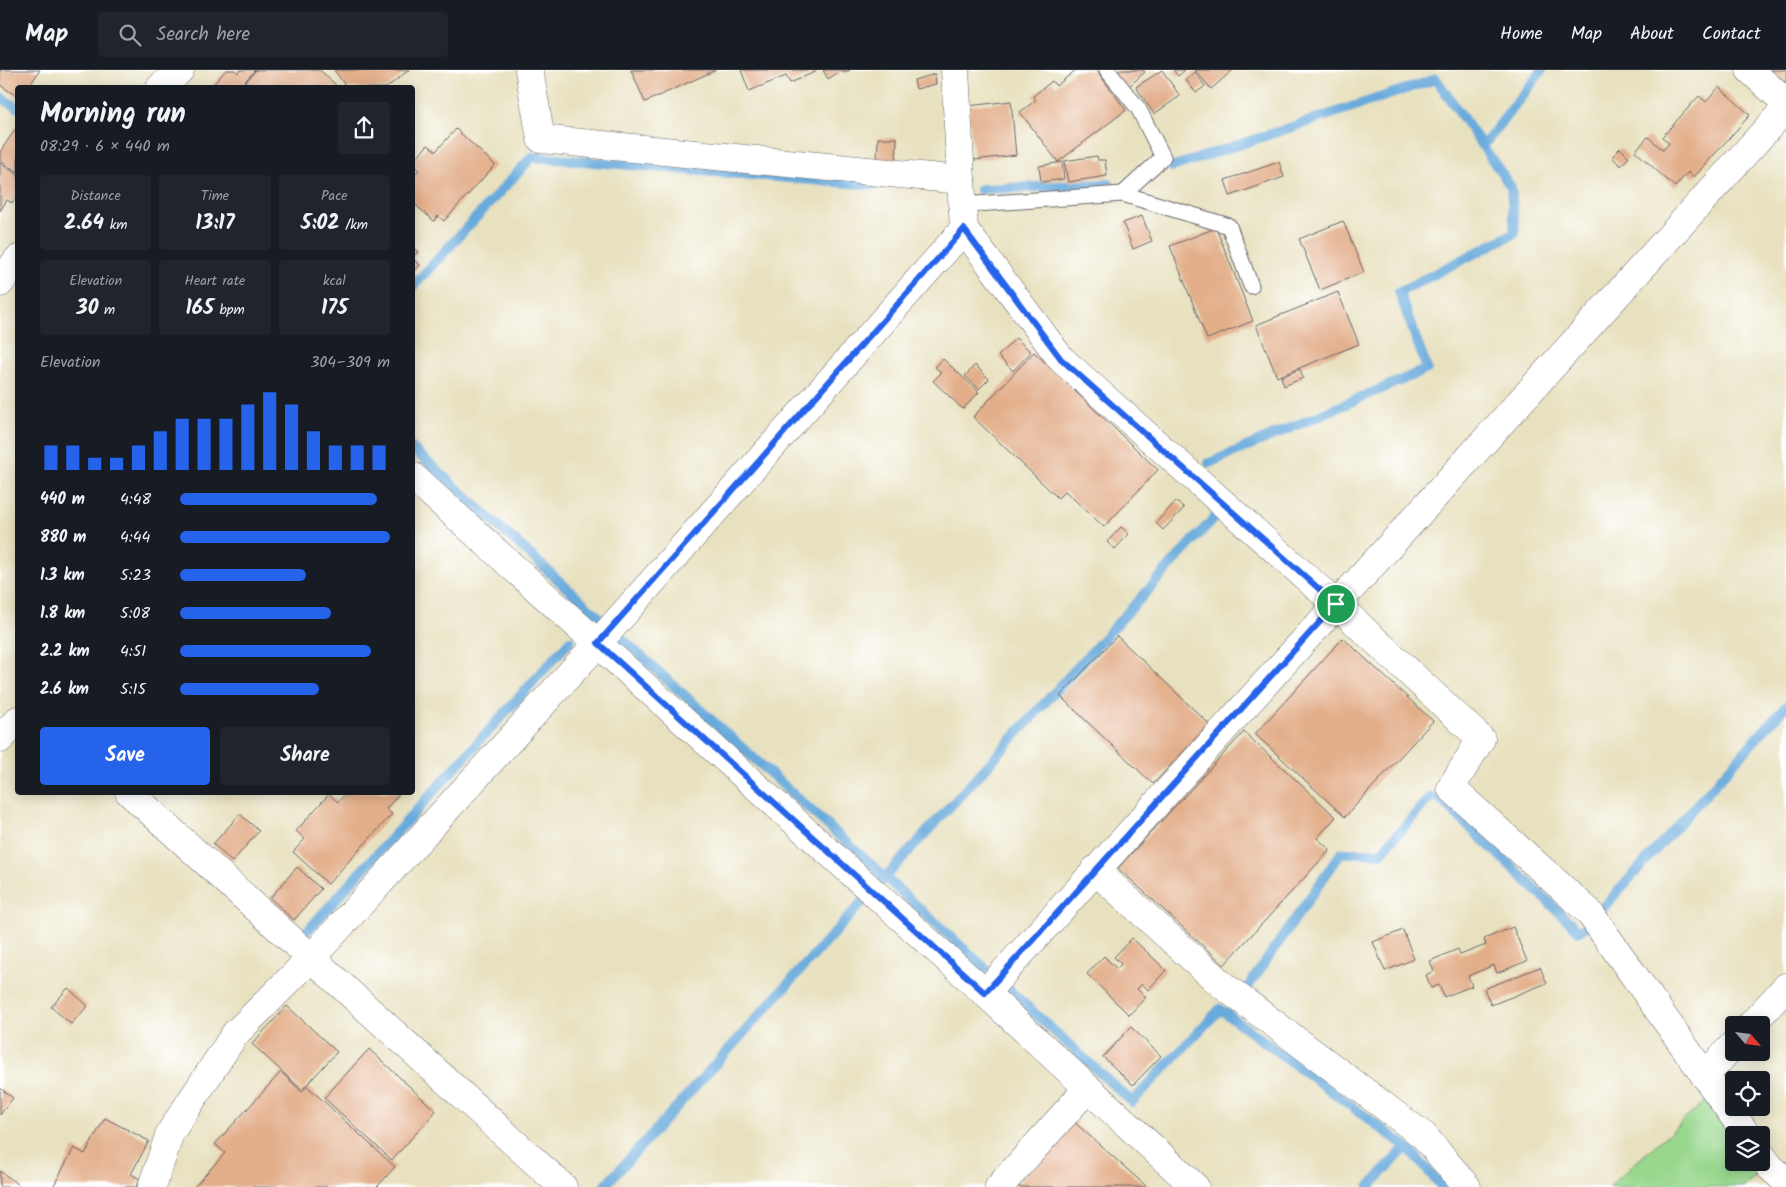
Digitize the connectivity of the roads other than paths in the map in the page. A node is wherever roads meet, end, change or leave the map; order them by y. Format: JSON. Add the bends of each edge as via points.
{"nodes":[{"id":1,"x":180,"y":70,"type":"edge"},
{"id":2,"x":529,"y":70,"type":"edge"},
{"id":3,"x":955,"y":70,"type":"edge"},
{"id":4,"x":1107,"y":70,"type":"edge"},
{"id":5,"x":1750,"y":70,"type":"edge"},
{"id":6,"x":163,"y":85,"type":"edge"},
{"id":7,"x":1786,"y":103,"type":"edge"},
{"id":8,"x":1786,"y":108,"type":"edge"},
{"id":9,"x":1123,"y":194,"type":"junction"},
{"id":10,"x":962,"y":205,"type":"junction"},
{"id":11,"x":15,"y":263,"type":"edge"},
{"id":12,"x":0,"y":283,"type":"edge"},
{"id":13,"x":1252,"y":286,"type":"dead end"},
{"id":14,"x":415,"y":479,"type":"edge"},
{"id":15,"x":1336,"y":604,"type":"junction"},
{"id":16,"x":598,"y":643,"type":"junction"},
{"id":17,"x":15,"y":723,"type":"edge"},
{"id":18,"x":0,"y":739,"type":"edge"},
{"id":19,"x":133,"y":795,"type":"edge"},
{"id":20,"x":1096,"y":870,"type":"junction"},
{"id":21,"x":312,"y":957,"type":"junction"},
{"id":22,"x":1786,"y":987,"type":"edge"},
{"id":23,"x":985,"y":993,"type":"junction"},
{"id":24,"x":1760,"y":1016,"type":"edge"},
{"id":25,"x":1725,"y":1054,"type":"edge"},
{"id":26,"x":1705,"y":1076,"type":"junction"},
{"id":27,"x":1087,"y":1089,"type":"junction"},
{"id":28,"x":1741,"y":1126,"type":"edge"},
{"id":29,"x":1770,"y":1167,"type":"edge"},
{"id":30,"x":1786,"y":1181,"type":"edge"},
{"id":31,"x":152,"y":1187,"type":"edge"},
{"id":32,"x":563,"y":1187,"type":"edge"},
{"id":33,"x":999,"y":1187,"type":"edge"},
{"id":34,"x":1195,"y":1187,"type":"edge"},
{"id":35,"x":1468,"y":1187,"type":"edge"}],
"edges":[{"from":1,"to":6,"type":"street"},
{"from":2,"to":10,"type":"street","via":[[541,139]]},
{"from":3,"to":10,"type":"street"},
{"from":4,"to":9,"type":"lane","via":[[1138,108],[1163,157]]},
{"from":5,"to":7,"type":"street"},
{"from":8,"to":15,"type":"street"},
{"from":9,"to":10,"type":"lane"},
{"from":9,"to":13,"type":"lane","via":[[1229,226]]},
{"from":10,"to":15,"type":"street","via":[[1061,359]]},
{"from":10,"to":16,"type":"street"},
{"from":11,"to":12,"type":"street"},
{"from":14,"to":16,"type":"street"},
{"from":15,"to":20,"type":"street"},
{"from":15,"to":26,"type":"street","via":[[1481,739],[1451,788],[1589,912]]},
{"from":16,"to":21,"type":"street"},
{"from":16,"to":23,"type":"street"},
{"from":17,"to":18,"type":"street"},
{"from":19,"to":21,"type":"street"},
{"from":20,"to":23,"type":"street"},
{"from":20,"to":35,"type":"street","via":[[1222,984],[1424,1136]]},
{"from":21,"to":31,"type":"street","via":[[235,1034],[170,1133]]},
{"from":21,"to":32,"type":"street"},
{"from":22,"to":24,"type":"street"},
{"from":23,"to":27,"type":"street"},
{"from":25,"to":26,"type":"street"},
{"from":26,"to":28,"type":"street"},
{"from":27,"to":33,"type":"street"},
{"from":27,"to":34,"type":"street"},
{"from":29,"to":30,"type":"street"}]}
